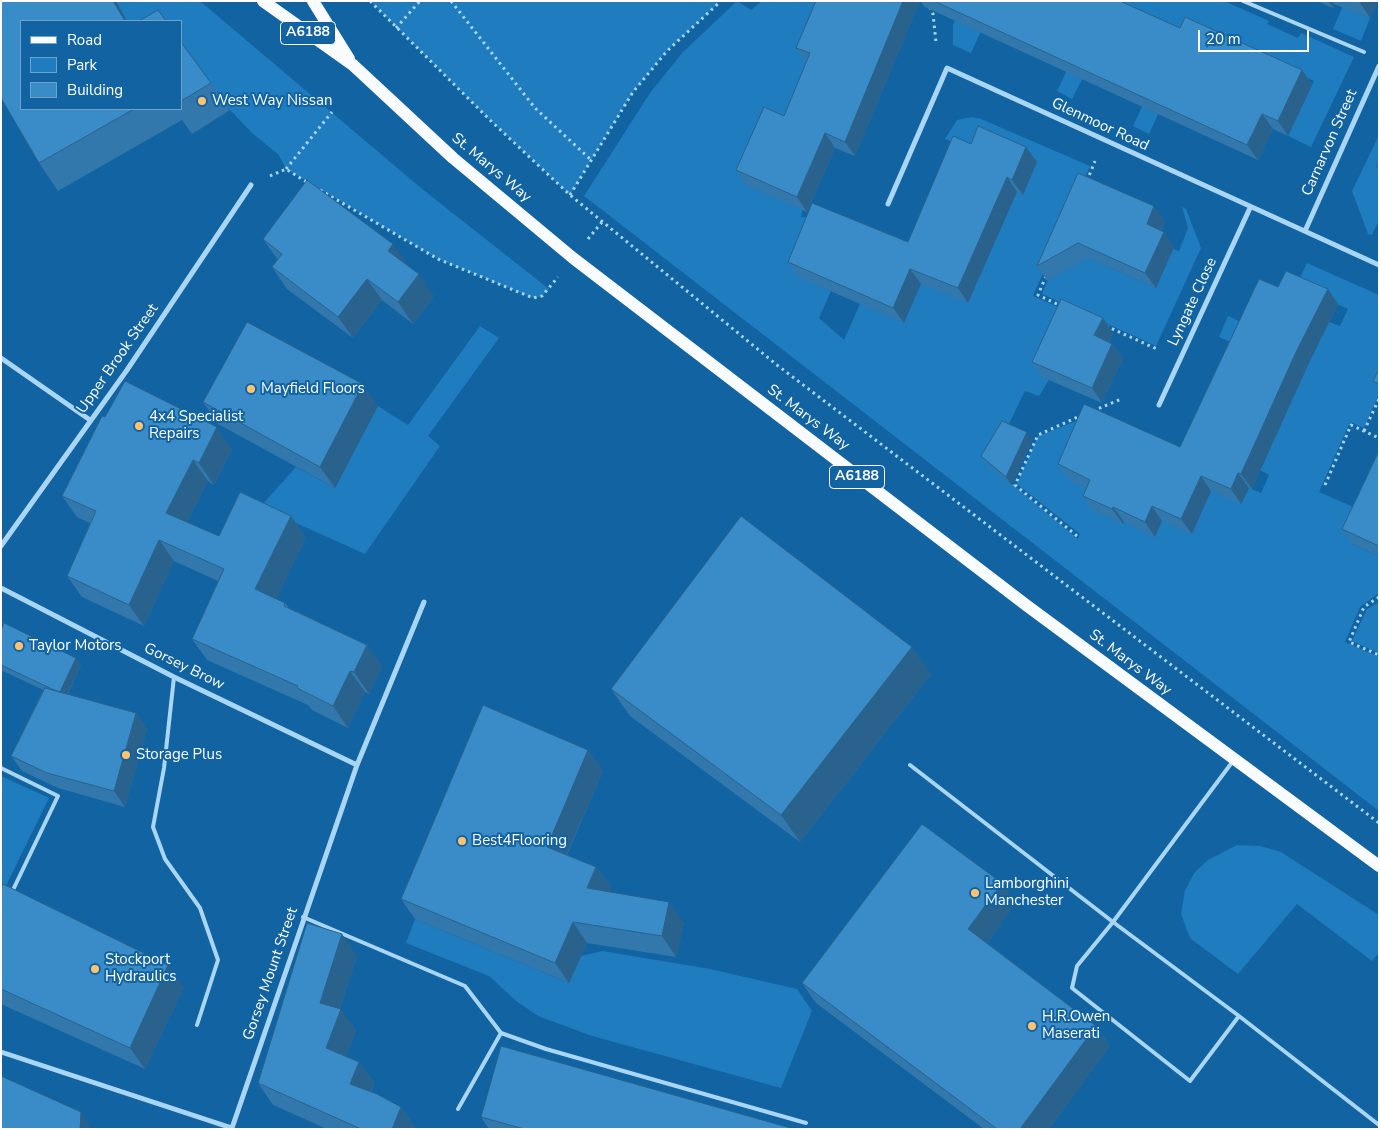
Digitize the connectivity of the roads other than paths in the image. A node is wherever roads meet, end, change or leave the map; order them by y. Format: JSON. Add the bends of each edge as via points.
{"nodes":[{"id":1,"x":263,"y":1,"type":"edge"},
{"id":2,"x":313,"y":1,"type":"edge"},
{"id":3,"x":1243,"y":1,"type":"edge"},
{"id":4,"x":1364,"y":52,"type":"dead end"},
{"id":5,"x":353,"y":65,"type":"junction"},
{"id":6,"x":1379,"y":66,"type":"edge"},
{"id":7,"x":251,"y":185,"type":"road end"},
{"id":8,"x":888,"y":204,"type":"dead end"},
{"id":9,"x":1250,"y":208,"type":"junction"},
{"id":10,"x":1305,"y":231,"type":"junction"},
{"id":11,"x":1379,"y":265,"type":"edge"},
{"id":12,"x":1,"y":358,"type":"edge"},
{"id":13,"x":1159,"y":406,"type":"dead end"},
{"id":14,"x":90,"y":420,"type":"junction"},
{"id":15,"x":1,"y":546,"type":"edge"},
{"id":16,"x":1,"y":588,"type":"edge"},
{"id":17,"x":424,"y":602,"type":"dead end"},
{"id":18,"x":174,"y":677,"type":"junction"},
{"id":19,"x":1234,"y":760,"type":"junction"},
{"id":20,"x":357,"y":765,"type":"junction"},
{"id":21,"x":910,"y":765,"type":"dead end"},
{"id":22,"x":1,"y":768,"type":"edge"},
{"id":23,"x":1379,"y":866,"type":"edge"},
{"id":24,"x":9,"y":898,"type":"edge"},
{"id":25,"x":303,"y":917,"type":"junction"},
{"id":26,"x":1113,"y":922,"type":"junction"},
{"id":27,"x":1239,"y":1016,"type":"junction"},
{"id":28,"x":197,"y":1024,"type":"dead end"},
{"id":29,"x":501,"y":1033,"type":"junction"},
{"id":30,"x":1,"y":1052,"type":"edge"},
{"id":31,"x":458,"y":1109,"type":"dead end"},
{"id":32,"x":806,"y":1124,"type":"dead end"},
{"id":33,"x":1379,"y":1125,"type":"edge"}],
"edges":[{"from":1,"to":5,"type":"main road","name":"St. Marys Way","number":"A6188"},
{"from":2,"to":5,"type":"main road","name":"St. Marys Way","number":"A6188"},
{"from":3,"to":4,"type":"lane"},
{"from":5,"to":19,"type":"main road","name":"St. Marys Way","number":"A6188","via":[[453,158],[573,258]]},
{"from":6,"to":10,"type":"street","name":"Carnarvon Street"},
{"from":7,"to":14,"type":"street","name":"Upper Brook Street","via":[[128,370]]},
{"from":8,"to":9,"type":"street","name":"Glenmoor Road","via":[[947,68]]},
{"from":9,"to":10,"type":"street","name":"Glenmoor Road"},
{"from":9,"to":13,"type":"street","name":"Lyngate Close"},
{"from":10,"to":11,"type":"street","name":"Glenmoor Road"},
{"from":12,"to":14,"type":"street"},
{"from":14,"to":15,"type":"street","name":"Upper Brook Street"},
{"from":16,"to":18,"type":"street","name":"Gorsey Brow"},
{"from":17,"to":20,"type":"street","name":"Gorsey Mount Street"},
{"from":18,"to":20,"type":"street","name":"Gorsey Brow"},
{"from":18,"to":28,"type":"lane","via":[[164,768],[153,827],[165,859],[200,908],[218,960]]},
{"from":19,"to":23,"type":"main road","name":"St. Marys Way","number":"A6188"},
{"from":19,"to":26,"type":"lane"},
{"from":20,"to":25,"type":"street","name":"Gorsey Mount Street"},
{"from":21,"to":26,"type":"lane"},
{"from":22,"to":24,"type":"lane","via":[[58,796]]},
{"from":25,"to":29,"type":"lane","via":[[465,986]]},
{"from":25,"to":30,"type":"street","name":"Gorsey Mount Street","via":[[232,1128]]},
{"from":26,"to":27,"type":"lane"},
{"from":26,"to":27,"type":"lane","via":[[1077,966],[1072,988],[1190,1081]]},
{"from":27,"to":33,"type":"lane"},
{"from":29,"to":31,"type":"lane"},
{"from":29,"to":32,"type":"lane"}]}
